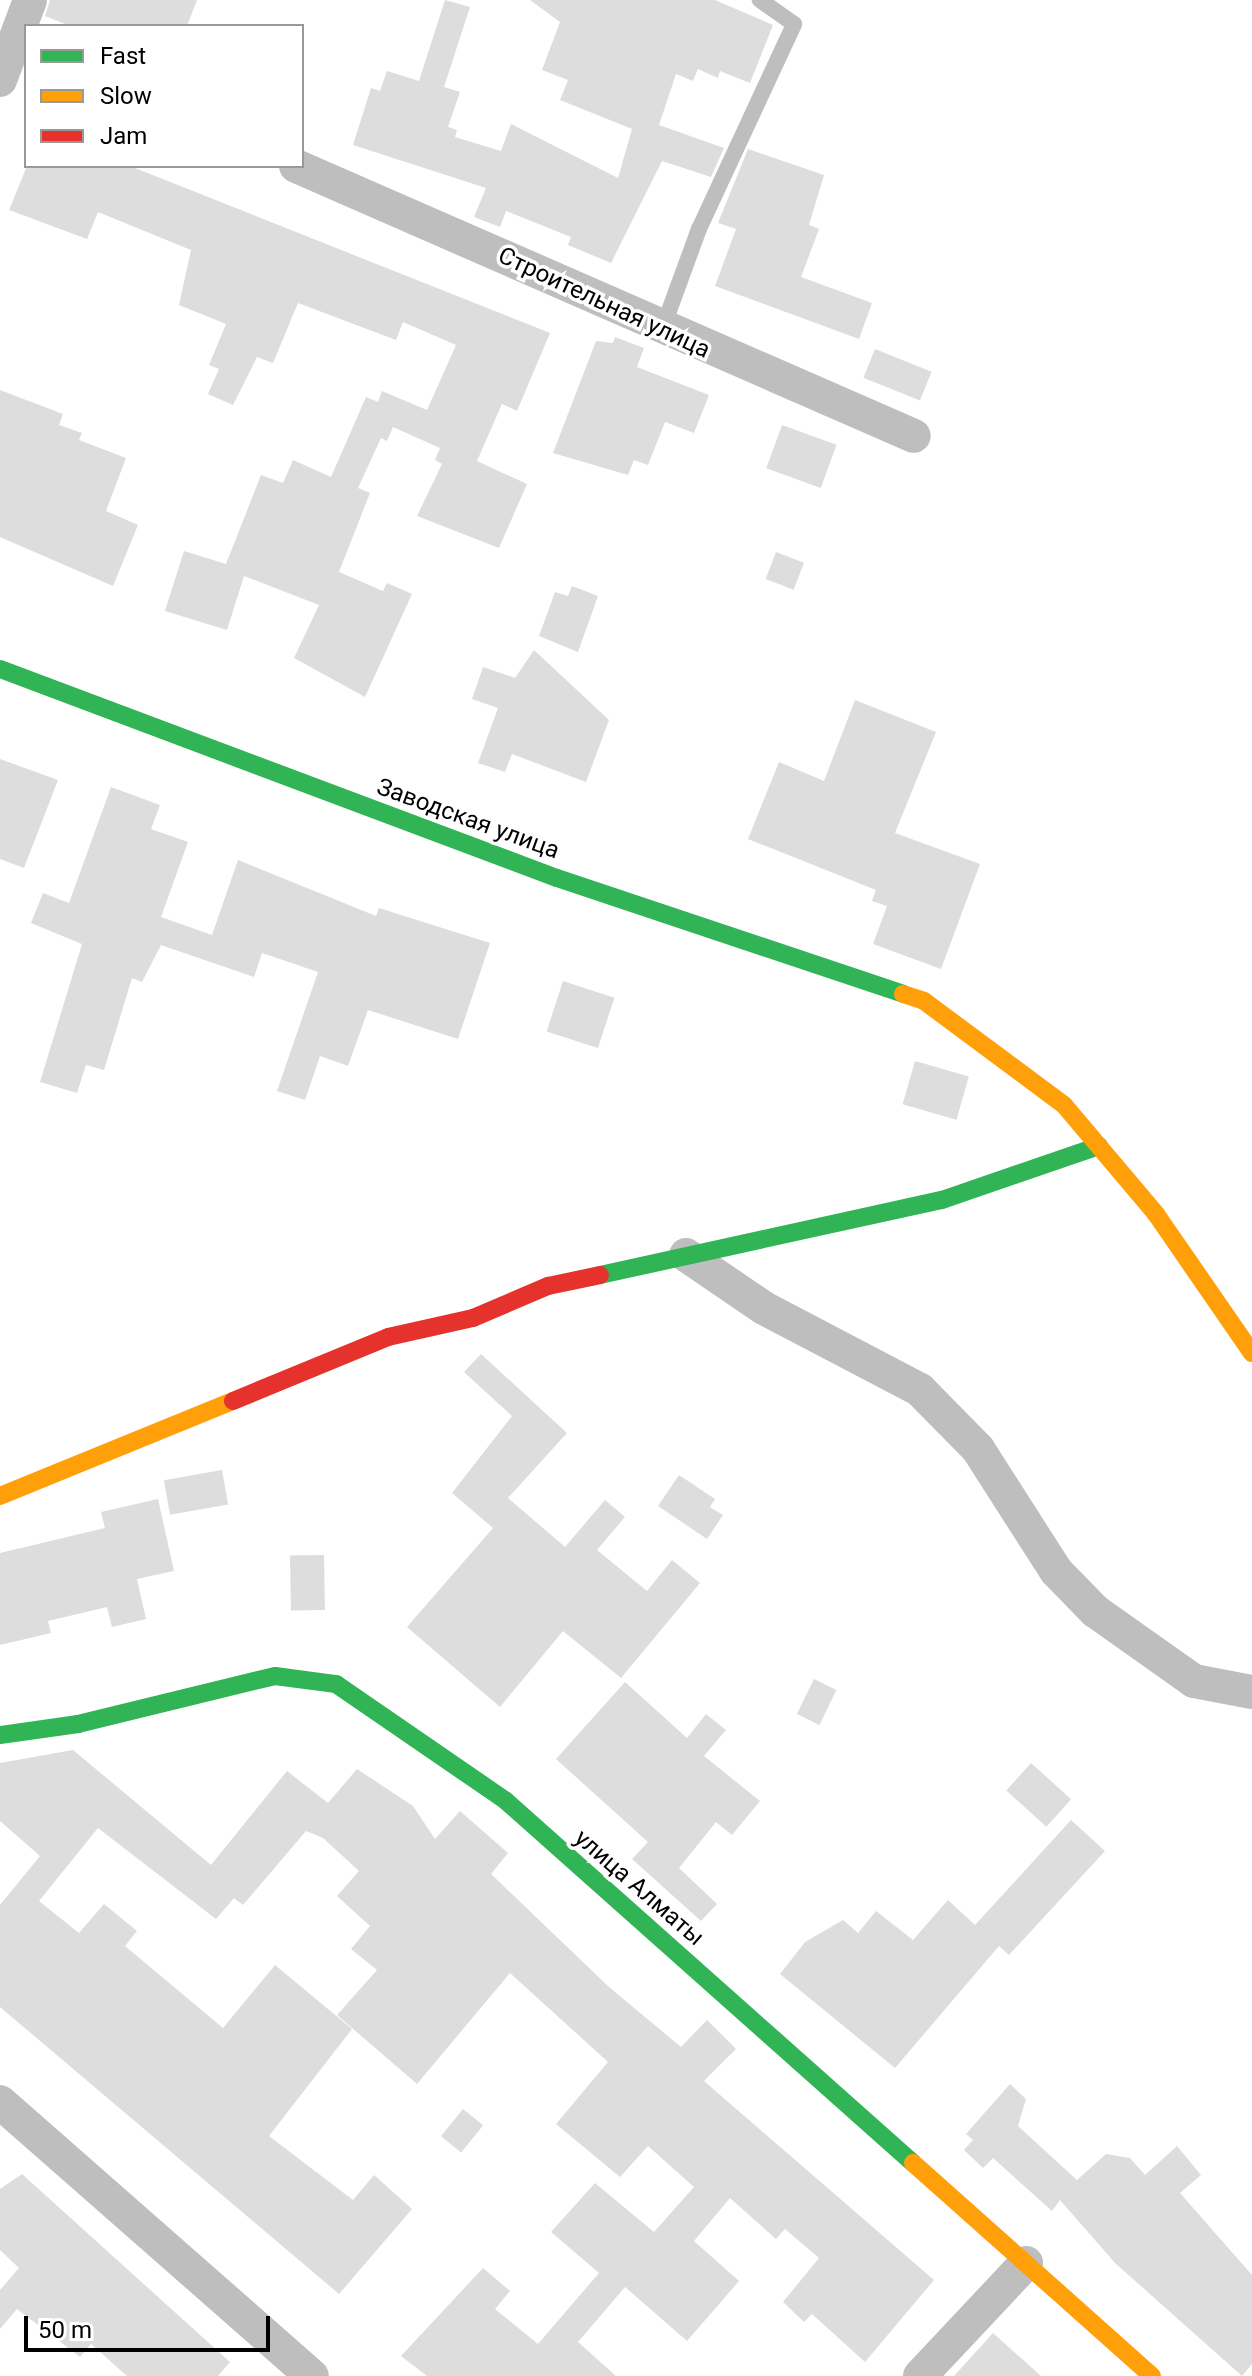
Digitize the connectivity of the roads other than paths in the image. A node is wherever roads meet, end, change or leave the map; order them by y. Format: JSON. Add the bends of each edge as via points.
{"nodes":[{"id":1,"x":30,"y":0,"type":"edge"},
{"id":2,"x":760,"y":0,"type":"edge"},
{"id":3,"x":13,"y":47,"type":"edge"},
{"id":4,"x":0,"y":80,"type":"edge"},
{"id":5,"x":300,"y":168,"type":"edge"},
{"id":6,"x":662,"y":332,"type":"junction"},
{"id":7,"x":914,"y":436,"type":"dead end"},
{"id":8,"x":0,"y":669,"type":"edge"},
{"id":9,"x":1099,"y":1146,"type":"junction"},
{"id":10,"x":686,"y":1255,"type":"junction"},
{"id":11,"x":1252,"y":1353,"type":"edge"},
{"id":12,"x":0,"y":1496,"type":"edge"},
{"id":13,"x":1252,"y":1692,"type":"edge"},
{"id":14,"x":0,"y":1735,"type":"edge"},
{"id":15,"x":0,"y":2102,"type":"edge"},
{"id":16,"x":1026,"y":2263,"type":"junction"},
{"id":17,"x":312,"y":2376,"type":"edge"},
{"id":18,"x":920,"y":2376,"type":"edge"},
{"id":19,"x":1152,"y":2376,"type":"edge"}],
"edges":[{"from":1,"to":3,"type":"street"},
{"from":2,"to":6,"type":"lane","via":[[794,24],[699,229]]},
{"from":3,"to":4,"type":"street"},
{"from":5,"to":6,"type":"street","name":"Строительная улица"},
{"from":6,"to":7,"type":"street","name":"Строительная улица"},
{"from":8,"to":9,"type":"street","name":"Заводская улица","via":[[557,878],[924,1001],[1064,1105]]},
{"from":9,"to":10,"type":"street","via":[[942,1200]]},
{"from":9,"to":11,"type":"street","name":"Заводская улица","via":[[1156,1214]]},
{"from":10,"to":12,"type":"street","via":[[548,1286],[473,1318],[388,1337]]},
{"from":10,"to":13,"type":"street","via":[[764,1308],[920,1390],[978,1449],[1056,1571],[1095,1611],[1194,1681]]},
{"from":14,"to":16,"type":"street","name":"улица Алматы","via":[[78,1724],[275,1676],[336,1684],[506,1801]]},
{"from":15,"to":17,"type":"street"},
{"from":16,"to":18,"type":"street"},
{"from":16,"to":19,"type":"street","name":"улица Алматы"}]}
